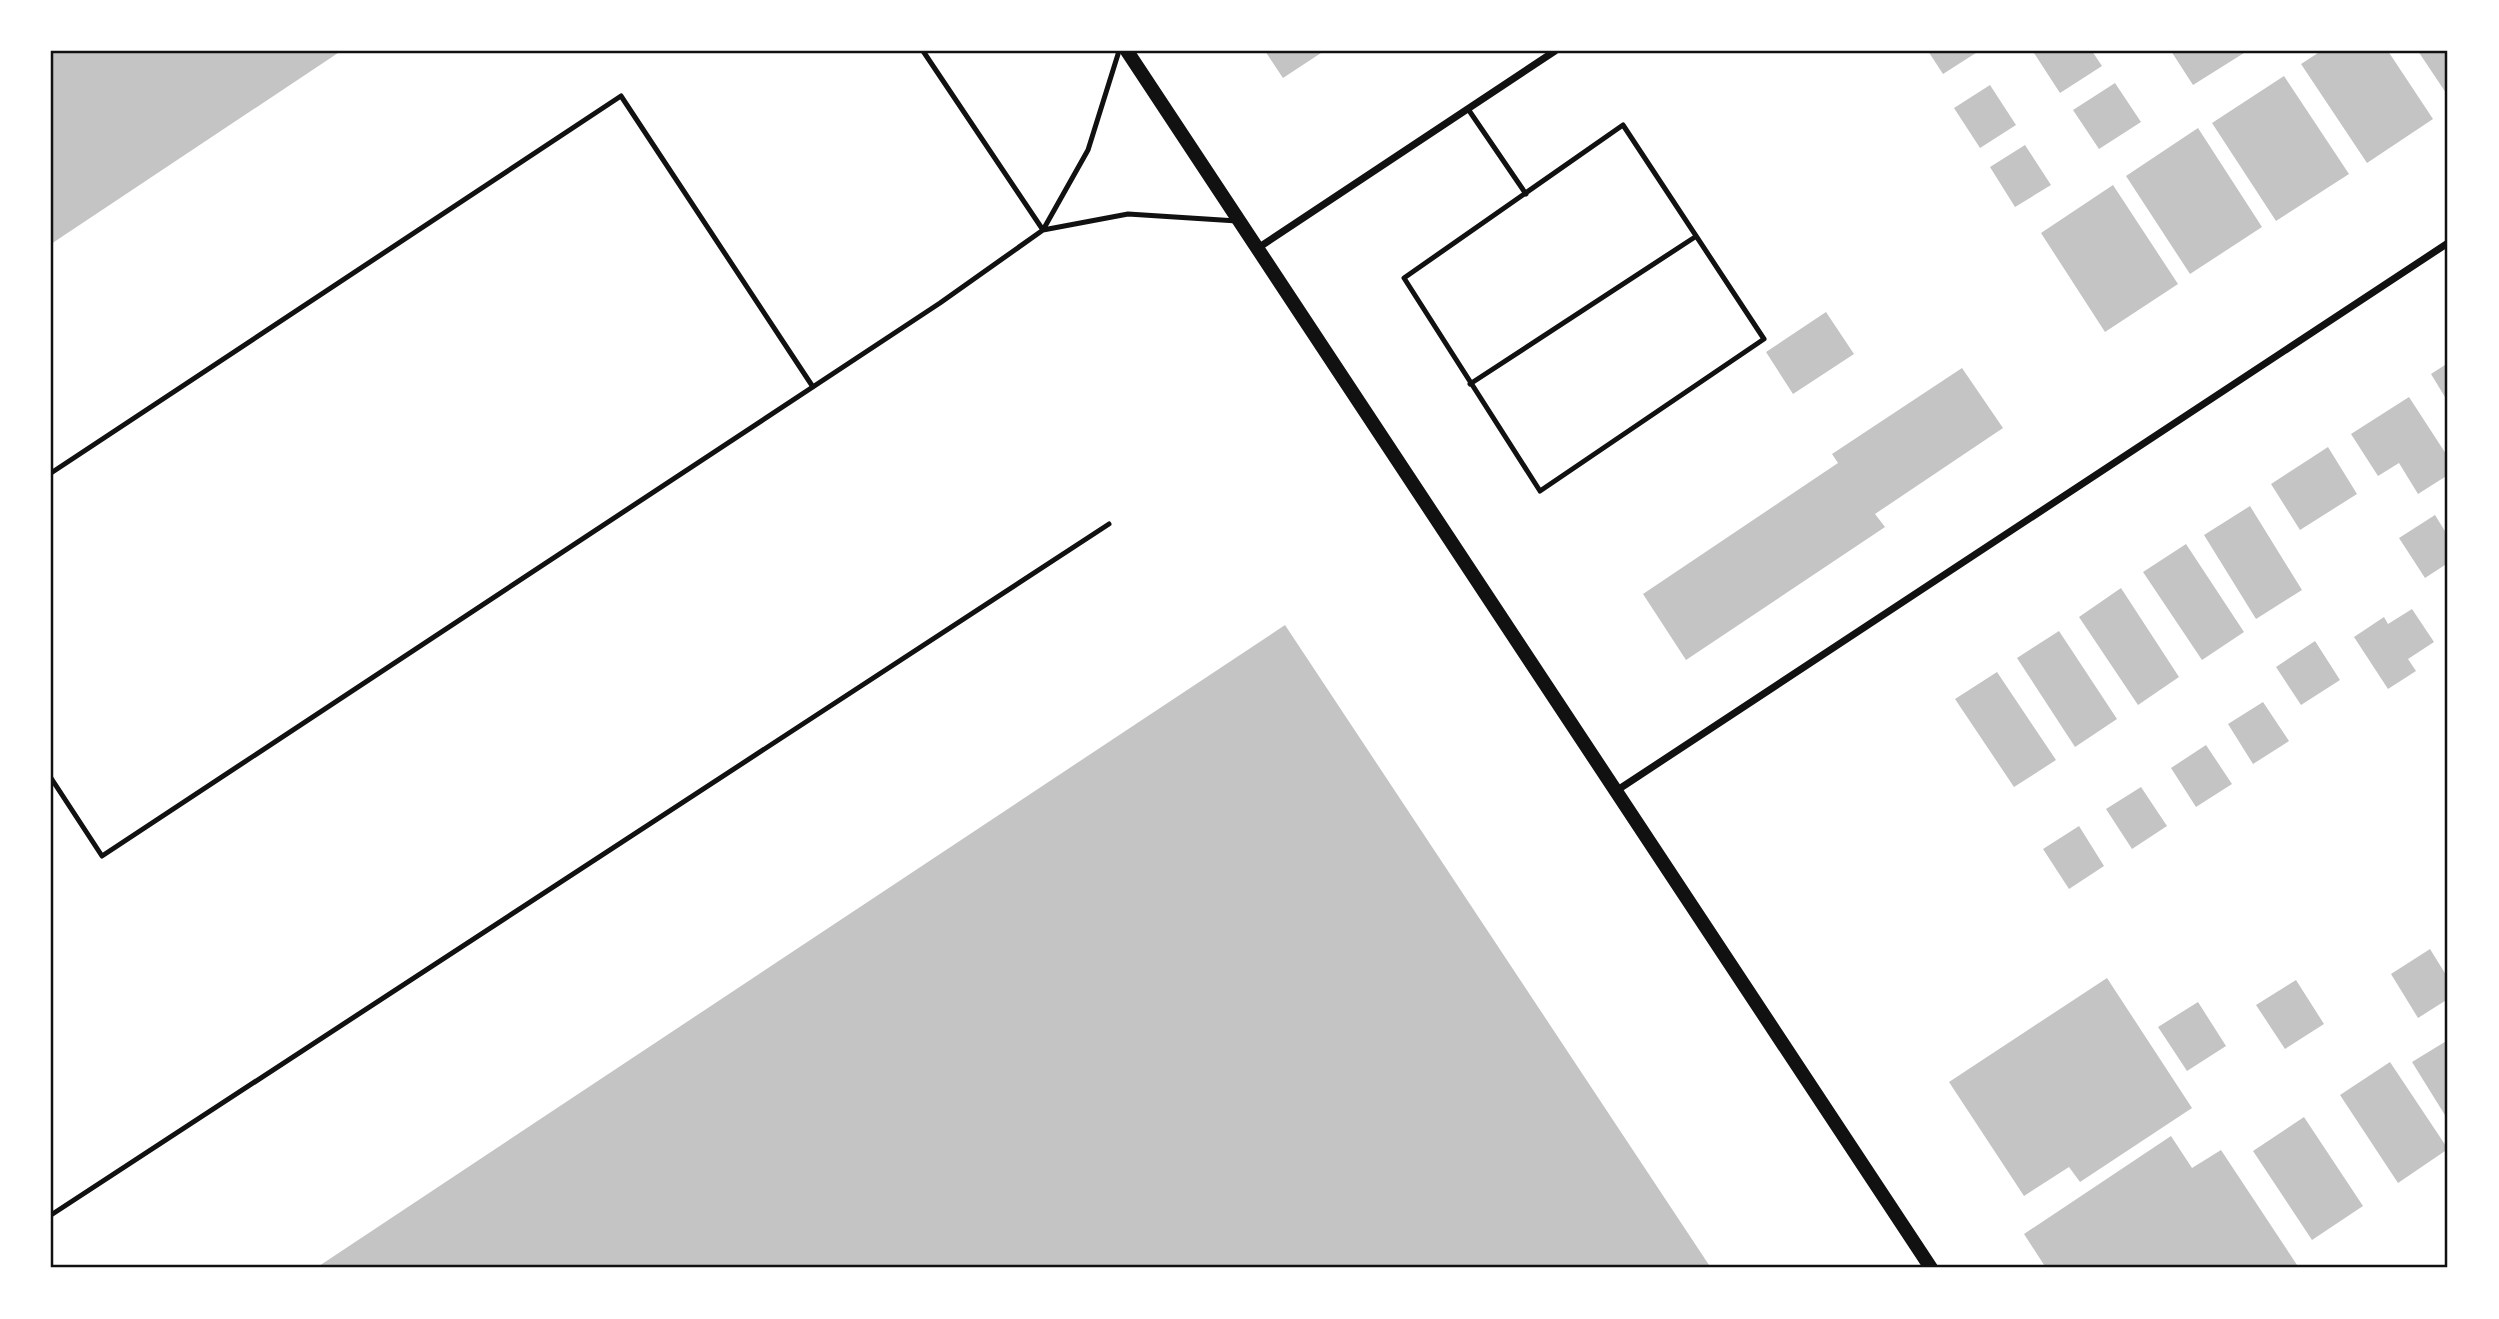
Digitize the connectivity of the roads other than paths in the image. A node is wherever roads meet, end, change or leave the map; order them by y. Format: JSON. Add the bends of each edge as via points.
{"nodes":[{"id":1,"x":923,"y":51,"type":"edge"},
{"id":2,"x":1119,"y":51,"type":"edge"},
{"id":3,"x":1127,"y":51,"type":"edge"},
{"id":4,"x":1555,"y":51,"type":"edge"},
{"id":5,"x":1468,"y":109,"type":"junction"},
{"id":6,"x":1526,"y":194,"type":"junction"},
{"id":7,"x":1240,"y":221,"type":"junction"},
{"id":8,"x":1043,"y":230,"type":"junction"},
{"id":9,"x":1695,"y":237,"type":"junction"},
{"id":10,"x":2448,"y":243,"type":"edge"},
{"id":11,"x":1258,"y":248,"type":"junction"},
{"id":12,"x":1470,"y":384,"type":"junction"},
{"id":13,"x":813,"y":387,"type":"junction"},
{"id":14,"x":51,"y":473,"type":"edge"},
{"id":15,"x":1109,"y":524,"type":"dead end"},
{"id":16,"x":51,"y":778,"type":"edge"},
{"id":17,"x":1616,"y":791,"type":"junction"},
{"id":18,"x":51,"y":1215,"type":"edge"},
{"id":19,"x":1931,"y":1268,"type":"edge"}],
"edges":[{"from":1,"to":8,"type":"lane"},
{"from":2,"to":8,"type":"lane","via":[[1088,150]]},
{"from":3,"to":7,"type":"main road"},
{"from":4,"to":5,"type":"street"},
{"from":5,"to":6,"type":"lane"},
{"from":5,"to":11,"type":"street"},
{"from":6,"to":9,"type":"lane","via":[[1623,125]]},
{"from":6,"to":12,"type":"lane","via":[[1404,278]]},
{"from":7,"to":8,"type":"lane","via":[[1128,214]]},
{"from":7,"to":11,"type":"main road"},
{"from":8,"to":13,"type":"lane"},
{"from":9,"to":12,"type":"lane"},
{"from":9,"to":12,"type":"lane","via":[[1764,338],[1540,491]]},
{"from":10,"to":17,"type":"street"},
{"from":11,"to":17,"type":"main road"},
{"from":13,"to":14,"type":"lane","via":[[621,96]]},
{"from":13,"to":16,"type":"lane","via":[[102,856]]},
{"from":15,"to":18,"type":"lane"},
{"from":17,"to":19,"type":"main road"}]}
